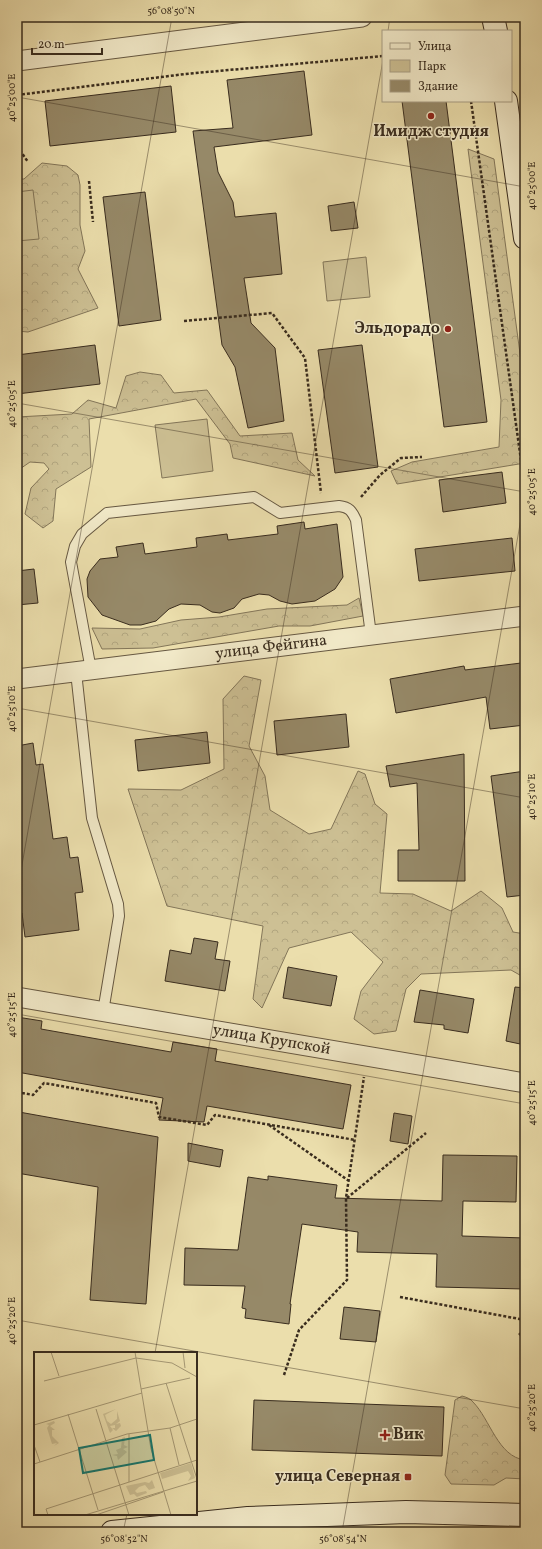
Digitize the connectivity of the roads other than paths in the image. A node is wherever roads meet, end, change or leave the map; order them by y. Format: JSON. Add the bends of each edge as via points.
{"nodes":[{"id":1,"x":362,"y":17,"type":"edge"},
{"id":2,"x":494,"y":17,"type":"edge"},
{"id":3,"x":496,"y":30,"type":"edge"},
{"id":4,"x":17,"y":61,"type":"edge"},
{"id":5,"x":506,"y":102,"type":"edge"},
{"id":6,"x":525,"y":238,"type":"edge"},
{"id":7,"x":525,"y":616,"type":"edge"},
{"id":8,"x":371,"y":635,"type":"junction"},
{"id":9,"x":83,"y":671,"type":"junction"},
{"id":10,"x":17,"y":679,"type":"edge"},
{"id":11,"x":17,"y":997,"type":"edge"},
{"id":12,"x":103,"y":1012,"type":"junction"},
{"id":13,"x":525,"y":1083,"type":"edge"},
{"id":14,"x":525,"y":1515,"type":"edge"},
{"id":15,"x":112,"y":1532,"type":"edge"}],
"edges":[{"from":1,"to":4,"type":"street"},
{"from":2,"to":3,"type":"street"},
{"from":5,"to":6,"type":"street"},
{"from":7,"to":8,"type":"street","name":"улица Фейгина"},
{"from":8,"to":9,"type":"street","name":"улица Фейгина"},
{"from":8,"to":9,"type":"lane","via":[[356,520],[351,509],[340,506],[280,512],[254,497],[107,514],[82,534],[74,546],[71,562]]},
{"from":9,"to":10,"type":"street","name":"улица Фейгина"},
{"from":9,"to":12,"type":"lane","via":[[92,818],[118,904],[119,916]]},
{"from":11,"to":12,"type":"street","name":"улица Крупской"},
{"from":12,"to":13,"type":"street","name":"улица Крупской"},
{"from":14,"to":15,"type":"street","via":[[406,1512],[248,1518]]}]}
